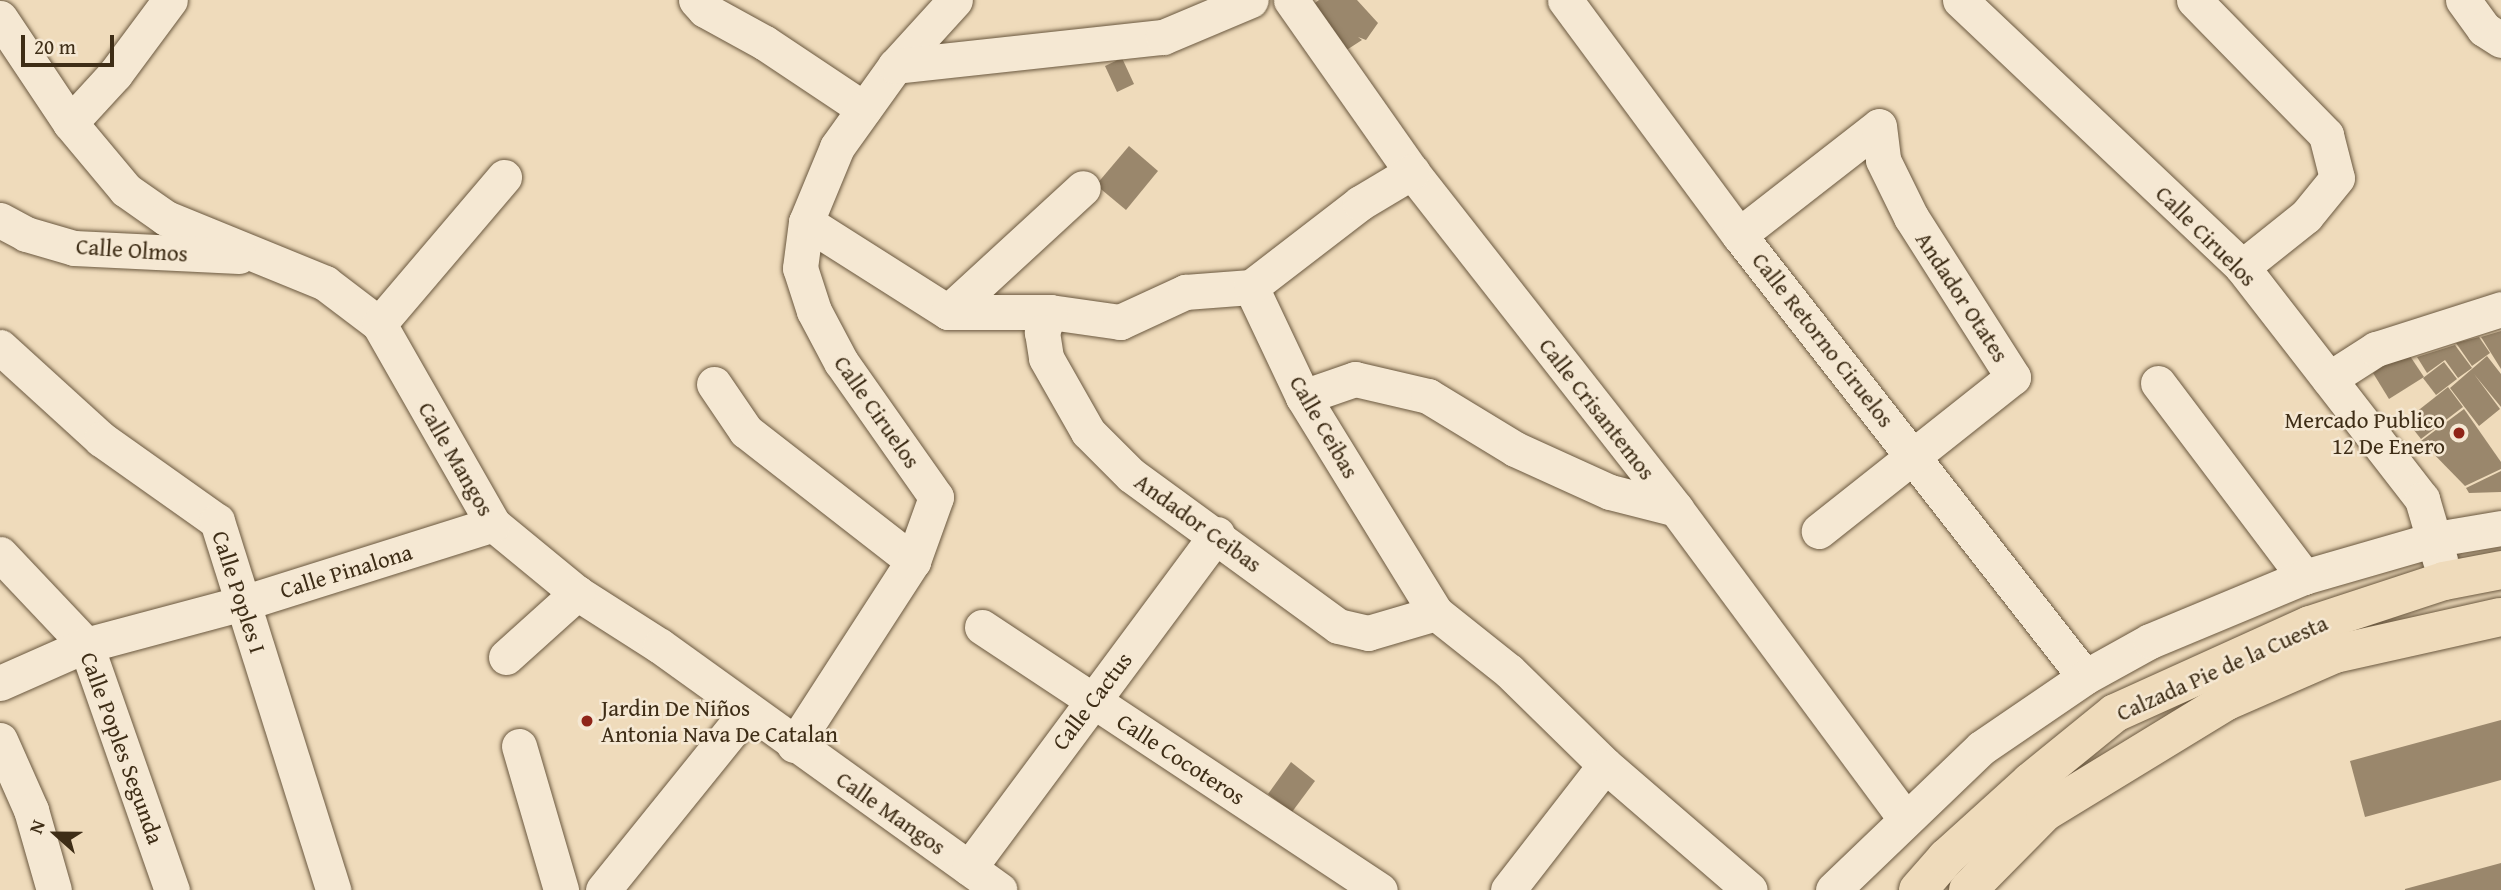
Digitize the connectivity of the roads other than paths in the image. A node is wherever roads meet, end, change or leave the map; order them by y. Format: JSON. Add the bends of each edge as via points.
{"nodes":[{"id":1,"x":170,"y":0,"type":"edge"},
{"id":2,"x":696,"y":0,"type":"edge"},
{"id":3,"x":955,"y":0,"type":"edge"},
{"id":4,"x":1251,"y":0,"type":"edge"},
{"id":5,"x":1290,"y":0,"type":"edge"},
{"id":6,"x":1565,"y":0,"type":"edge"},
{"id":7,"x":1960,"y":0,"type":"edge"},
{"id":8,"x":2194,"y":0,"type":"edge"},
{"id":9,"x":2463,"y":0,"type":"edge"},
{"id":10,"x":0,"y":18,"type":"edge"},
{"id":11,"x":2501,"y":40,"type":"edge"},
{"id":12,"x":895,"y":66,"type":"junction"},
{"id":13,"x":864,"y":108,"type":"junction"},
{"id":14,"x":69,"y":123,"type":"junction"},
{"id":15,"x":1412,"y":173,"type":"junction"},
{"id":16,"x":504,"y":177,"type":"dead end"},
{"id":17,"x":1083,"y":188,"type":"dead end"},
{"id":18,"x":0,"y":220,"type":"edge"},
{"id":19,"x":806,"y":222,"type":"junction"},
{"id":20,"x":1739,"y":235,"type":"junction"},
{"id":21,"x":269,"y":257,"type":"junction"},
{"id":22,"x":2242,"y":267,"type":"junction"},
{"id":23,"x":1251,"y":288,"type":"junction"},
{"id":24,"x":2501,"y":309,"type":"edge"},
{"id":25,"x":948,"y":312,"type":"junction"},
{"id":26,"x":1050,"y":312,"type":"junction"},
{"id":27,"x":379,"y":324,"type":"junction"},
{"id":28,"x":0,"y":346,"type":"edge"},
{"id":29,"x":2329,"y":379,"type":"junction"},
{"id":30,"x":2158,"y":383,"type":"dead end"},
{"id":31,"x":714,"y":384,"type":"dead end"},
{"id":32,"x":1303,"y":397,"type":"junction"},
{"id":33,"x":1916,"y":457,"type":"junction"},
{"id":34,"x":1676,"y":509,"type":"junction"},
{"id":35,"x":493,"y":524,"type":"junction"},
{"id":36,"x":2501,"y":528,"type":"edge"},
{"id":37,"x":1819,"y":531,"type":"dead end"},
{"id":38,"x":1217,"y":534,"type":"junction"},
{"id":39,"x":2436,"y":539,"type":"junction"},
{"id":40,"x":0,"y":554,"type":"edge"},
{"id":41,"x":913,"y":561,"type":"junction"},
{"id":42,"x":2501,"y":570,"type":"edge"},
{"id":43,"x":2304,"y":578,"type":"junction"},
{"id":44,"x":2444,"y":581,"type":"junction"},
{"id":45,"x":577,"y":593,"type":"junction"},
{"id":46,"x":243,"y":603,"type":"junction"},
{"id":47,"x":1436,"y":613,"type":"junction"},
{"id":48,"x":2501,"y":617,"type":"edge"},
{"id":49,"x":982,"y":627,"type":"dead end"},
{"id":50,"x":86,"y":645,"type":"junction"},
{"id":51,"x":506,"y":657,"type":"dead end"},
{"id":52,"x":2085,"y":677,"type":"junction"},
{"id":53,"x":0,"y":683,"type":"edge"},
{"id":54,"x":1091,"y":701,"type":"junction"},
{"id":55,"x":748,"y":709,"type":"junction"},
{"id":56,"x":0,"y":740,"type":"edge"},
{"id":57,"x":794,"y":745,"type":"junction"},
{"id":58,"x":519,"y":746,"type":"dead end"},
{"id":59,"x":1605,"y":765,"type":"junction"},
{"id":60,"x":1905,"y":817,"type":"junction"},
{"id":61,"x":968,"y":868,"type":"junction"},
{"id":62,"x":54,"y":890,"type":"edge"},
{"id":63,"x":172,"y":890,"type":"edge"},
{"id":64,"x":333,"y":890,"type":"edge"},
{"id":65,"x":561,"y":890,"type":"edge"},
{"id":66,"x":603,"y":890,"type":"edge"},
{"id":67,"x":999,"y":890,"type":"edge"},
{"id":68,"x":1380,"y":890,"type":"edge"},
{"id":69,"x":1508,"y":890,"type":"edge"},
{"id":70,"x":1749,"y":890,"type":"edge"},
{"id":71,"x":1833,"y":890,"type":"edge"},
{"id":72,"x":1917,"y":890,"type":"edge"},
{"id":73,"x":1968,"y":890,"type":"edge"}],
"edges":[{"from":1,"to":14,"type":"street","via":[[115,74]]},
{"from":2,"to":13,"type":"street","via":[[705,10]]},
{"from":3,"to":12,"type":"street","name":"Calle Ciruelos"},
{"from":4,"to":12,"type":"street","via":[[1163,37]]},
{"from":5,"to":15,"type":"street","name":"Calle Crisantemos"},
{"from":6,"to":20,"type":"street","name":"Calle Retorno Ciruelos"},
{"from":7,"to":22,"type":"street","name":"Calle Ciruelos"},
{"from":8,"to":22,"type":"street","via":[[2326,135],[2337,178],[2306,215]]},
{"from":9,"to":11,"type":"street","via":[[2484,29]]},
{"from":10,"to":14,"type":"street","name":"Calle Mangos"},
{"from":12,"to":13,"type":"street","name":"Calle Ciruelos"},
{"from":13,"to":19,"type":"street","name":"Calle Ciruelos","via":[[837,147]]},
{"from":14,"to":21,"type":"street","name":"Calle Mangos","via":[[126,190],[166,218]]},
{"from":15,"to":23,"type":"street","via":[[1360,203]]},
{"from":15,"to":34,"type":"street","name":"Calle Crisantemos"},
{"from":16,"to":27,"type":"street"},
{"from":17,"to":25,"type":"street"},
{"from":18,"to":21,"type":"street","name":"Calle Olmos","via":[[26,234],[74,248]]},
{"from":19,"to":25,"type":"street"},
{"from":19,"to":41,"type":"street","name":"Calle Ciruelos","via":[[800,268],[814,311],[841,362],[936,497]]},
{"from":20,"to":33,"type":"street","name":"Calle Retorno Ciruelos"},
{"from":20,"to":33,"type":"street","name":"Andador Otates","via":[[1879,126],[1882,160],[1911,217],[2013,377]]},
{"from":21,"to":27,"type":"street","name":"Calle Mangos","via":[[325,283]]},
{"from":22,"to":29,"type":"street","name":"Calle Ciruelos"},
{"from":23,"to":26,"type":"street","via":[[1185,292],[1120,322]]},
{"from":23,"to":32,"type":"street","name":"Calle Ceibas"},
{"from":24,"to":29,"type":"street","via":[[2376,349]]},
{"from":25,"to":26,"type":"street"},
{"from":26,"to":38,"type":"street","name":"Andador Ceibas","via":[[1042,332],[1046,358],[1088,432],[1132,475]]},
{"from":27,"to":35,"type":"street","name":"Calle Mangos"},
{"from":28,"to":46,"type":"street","name":"Calle Poples I","via":[[102,439],[217,521]]},
{"from":29,"to":39,"type":"street","name":"Calle Ciruelos","via":[[2422,499]]},
{"from":30,"to":43,"type":"street"},
{"from":31,"to":41,"type":"street","via":[[746,431]]},
{"from":32,"to":34,"type":"street","via":[[1355,379],[1428,396],[1515,449],[1610,492]]},
{"from":32,"to":47,"type":"street","name":"Calle Ceibas"},
{"from":33,"to":37,"type":"street"},
{"from":33,"to":52,"type":"street","name":"Calle Retorno Ciruelos"},
{"from":34,"to":60,"type":"street","name":"Calle Crisantemos"},
{"from":35,"to":45,"type":"street","name":"Calle Mangos"},
{"from":35,"to":46,"type":"street","name":"Calle Pinalona"},
{"from":36,"to":39,"type":"street"},
{"from":38,"to":47,"type":"street","name":"Andador Ceibas","via":[[1338,626],[1368,633]]},
{"from":38,"to":54,"type":"street","name":"Calle Cactus"},
{"from":39,"to":43,"type":"street"},
{"from":39,"to":44,"type":"street","name":"Calle Ciruelos"},
{"from":40,"to":50,"type":"street","name":"Calle Poples Segunda"},
{"from":41,"to":57,"type":"street","name":"Calle Ciruelos"},
{"from":42,"to":44,"type":"main road","name":"Calzada Pie de la Cuesta"},
{"from":43,"to":52,"type":"street","via":[[2230,604]]},
{"from":44,"to":72,"type":"main road","name":"Calzada Pie de la Cuesta","via":[[2311,625],[2115,713],[2030,782]]},
{"from":45,"to":51,"type":"street"},
{"from":45,"to":55,"type":"street","name":"Calle Mangos"},
{"from":46,"to":50,"type":"street","name":"Calle Pinalona"},
{"from":46,"to":64,"type":"street","name":"Calle Poples I"},
{"from":47,"to":59,"type":"street","name":"Calle Ceibas","via":[[1510,671]]},
{"from":48,"to":73,"type":"main road","name":"Calzada Pie de la Cuesta","via":[[2335,654],[2227,702],[2045,811]]},
{"from":49,"to":54,"type":"street","name":"Calle Cocoteros"},
{"from":50,"to":53,"type":"street","name":"Calle Pinalona"},
{"from":50,"to":63,"type":"street","name":"Calle Poples Segunda"},
{"from":52,"to":60,"type":"street","via":[[1981,748]]},
{"from":54,"to":61,"type":"street","name":"Calle Cactus"},
{"from":54,"to":68,"type":"street","name":"Calle Cocoteros"},
{"from":55,"to":57,"type":"street","name":"Calle Mangos"},
{"from":55,"to":66,"type":"street"},
{"from":56,"to":62,"type":"street","via":[[31,810]]},
{"from":57,"to":61,"type":"street","name":"Calle Mangos"},
{"from":58,"to":65,"type":"street"},
{"from":59,"to":69,"type":"street"},
{"from":59,"to":70,"type":"street","name":"Calle Ceibas"},
{"from":60,"to":71,"type":"street"},
{"from":61,"to":67,"type":"street","name":"Calle Mangos"}]}
